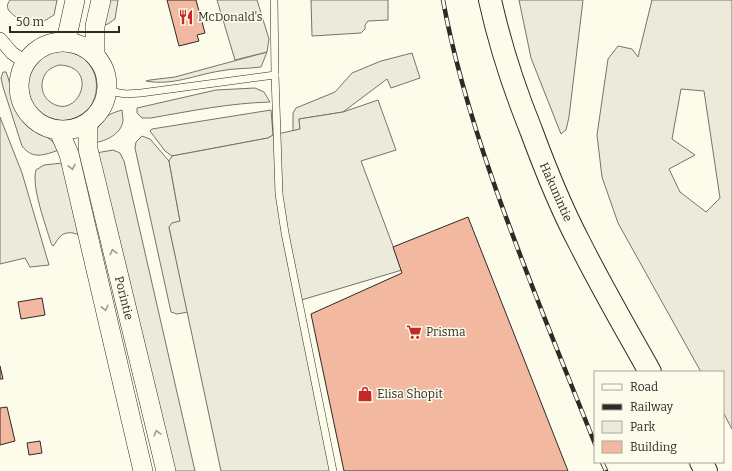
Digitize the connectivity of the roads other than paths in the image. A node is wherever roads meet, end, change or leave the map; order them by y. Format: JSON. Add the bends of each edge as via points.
{"nodes":[{"id":1,"x":75,"y":0,"type":"edge"},
{"id":2,"x":100,"y":0,"type":"edge"},
{"id":3,"x":274,"y":0,"type":"edge"},
{"id":4,"x":491,"y":5,"type":"edge"},
{"id":5,"x":0,"y":39,"type":"edge"},
{"id":6,"x":66,"y":41,"type":"junction"},
{"id":7,"x":95,"y":55,"type":"junction"},
{"id":8,"x":26,"y":62,"type":"junction"},
{"id":9,"x":275,"y":75,"type":"junction"},
{"id":10,"x":107,"y":91,"type":"junction"},
{"id":11,"x":88,"y":124,"type":"junction"},
{"id":12,"x":59,"y":131,"type":"junction"},
{"id":13,"x":649,"y":371,"type":"edge"},
{"id":14,"x":143,"y":471,"type":"edge"},
{"id":15,"x":166,"y":471,"type":"edge"},
{"id":16,"x":333,"y":471,"type":"edge"}],
"edges":[{"from":1,"to":6,"type":"main road"},
{"from":2,"to":7,"type":"main road","via":[[95,26]]},
{"from":3,"to":9,"type":"lane"},
{"from":4,"to":13,"type":"highway","name":"Hakunintie","via":[[500,44],[548,174],[575,234]]},
{"from":5,"to":8,"type":"street","via":[[12,53]]},
{"from":6,"to":7,"type":"main road","via":[[83,46]]},
{"from":6,"to":8,"type":"main road","via":[[36,51]]},
{"from":7,"to":10,"type":"main road","via":[[105,75]]},
{"from":8,"to":12,"type":"main road","via":[[20,75],[19,90],[23,104],[31,117],[44,126]]},
{"from":9,"to":10,"type":"lane","via":[[141,93]]},
{"from":9,"to":16,"type":"lane","via":[[279,194],[284,233]]},
{"from":10,"to":11,"type":"main road","via":[[103,106]]},
{"from":11,"to":12,"type":"main road","via":[[73,131]]},
{"from":15,"to":11,"type":"main road","name":"Porintie","one_way":true,"via":[[88,149]]},
{"from":12,"to":14,"type":"main road","name":"Porintie","one_way":true,"via":[[69,154]]}]}
